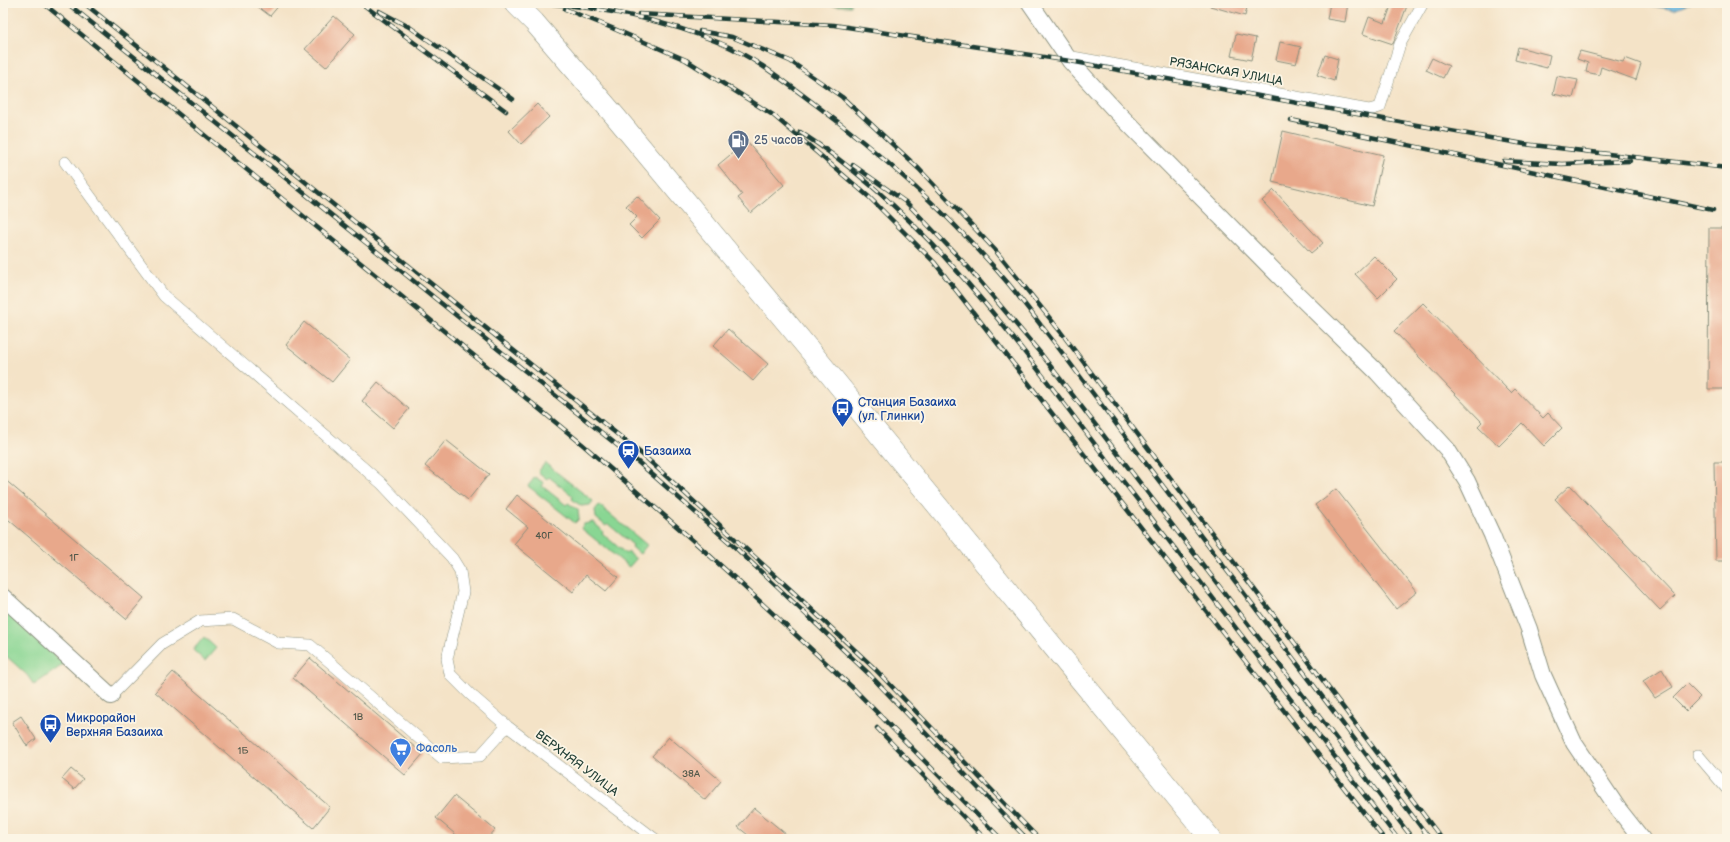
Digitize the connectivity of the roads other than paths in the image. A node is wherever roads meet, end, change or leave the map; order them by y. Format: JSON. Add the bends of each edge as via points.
{"nodes":[{"id":1,"x":515,"y":3,"type":"edge"},
{"id":2,"x":522,"y":3,"type":"edge"},
{"id":3,"x":1030,"y":3,"type":"edge"},
{"id":4,"x":1423,"y":3,"type":"edge"},
{"id":5,"x":534,"y":22,"type":"junction"},
{"id":6,"x":1067,"y":56,"type":"junction"},
{"id":7,"x":64,"y":162,"type":"dead end"},
{"id":8,"x":3,"y":597,"type":"edge"},
{"id":9,"x":111,"y":696,"type":"joint"},
{"id":10,"x":507,"y":726,"type":"junction"},
{"id":11,"x":1698,"y":755,"type":"dead end"},
{"id":12,"x":1727,"y":789,"type":"edge"},
{"id":13,"x":655,"y":839,"type":"edge"},
{"id":14,"x":1211,"y":839,"type":"edge"},
{"id":15,"x":1642,"y":839,"type":"edge"}],
"edges":[{"from":1,"to":5,"type":"highway"},
{"from":2,"to":5,"type":"highway"},
{"from":3,"to":6,"type":"street"},
{"from":4,"to":6,"type":"street","name":"РЯЗАНСКАЯ УЛИЦА","via":[[1400,44],[1380,107],[1369,110]]},
{"from":5,"to":14,"type":"highway","via":[[812,353]]},
{"from":6,"to":15,"type":"street","via":[[1113,108],[1377,372],[1447,449],[1467,480],[1492,535],[1529,629],[1543,675],[1574,743],[1619,810]]},
{"from":7,"to":10,"type":"street","name":"ВЕРХНЯЯ УЛИЦА","via":[[164,296],[381,483],[452,558],[460,571],[463,592],[447,660],[450,674]]},
{"from":8,"to":9,"type":"street"},
{"from":9,"to":10,"type":"street","via":[[162,644],[200,621],[233,619],[278,643],[310,645],[442,758],[480,756]]},
{"from":10,"to":13,"type":"street","name":"ВЕРХНЯЯ УЛИЦА"},
{"from":11,"to":12,"type":"street"}]}
